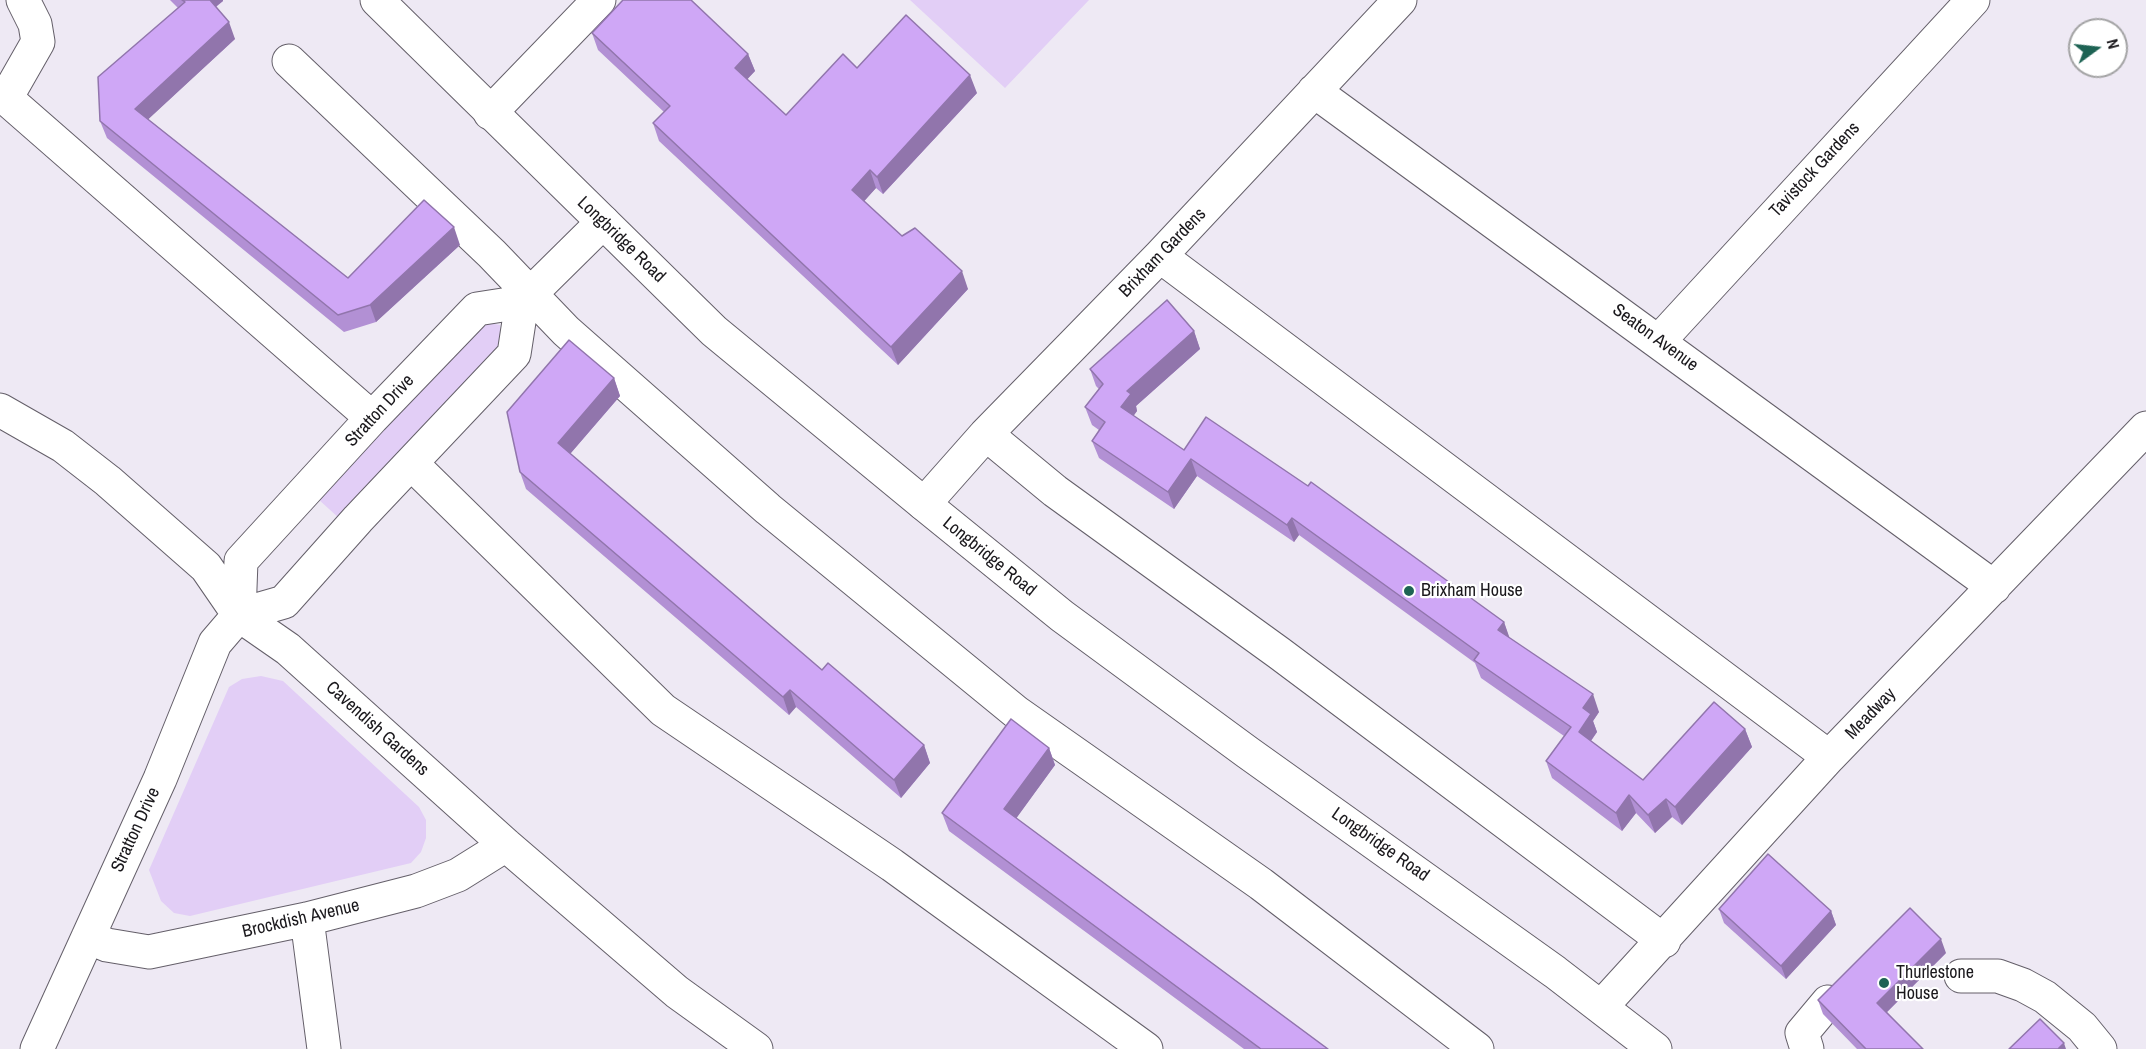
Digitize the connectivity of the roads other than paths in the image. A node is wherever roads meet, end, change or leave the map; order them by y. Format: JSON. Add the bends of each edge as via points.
{"nodes":[{"id":1,"x":23,"y":0,"type":"edge"},
{"id":2,"x":377,"y":0,"type":"edge"},
{"id":3,"x":599,"y":0,"type":"edge"},
{"id":4,"x":1400,"y":0,"type":"edge"},
{"id":5,"x":1973,"y":0,"type":"edge"},
{"id":6,"x":289,"y":61,"type":"dead end"},
{"id":7,"x":1314,"y":91,"type":"junction"},
{"id":8,"x":3,"y":96,"type":"edge"},
{"id":9,"x":490,"y":113,"type":"junction"},
{"id":10,"x":603,"y":222,"type":"junction"},
{"id":11,"x":1160,"y":256,"type":"junction"},
{"id":12,"x":526,"y":298,"type":"junction"},
{"id":13,"x":1659,"y":341,"type":"junction"},
{"id":14,"x":0,"y":410,"type":"edge"},
{"id":15,"x":372,"y":418,"type":"junction"},
{"id":16,"x":2146,"y":428,"type":"edge"},
{"id":17,"x":986,"y":434,"type":"junction"},
{"id":18,"x":412,"y":464,"type":"junction"},
{"id":19,"x":924,"y":504,"type":"junction"},
{"id":20,"x":1994,"y":587,"type":"junction"},
{"id":21,"x":239,"y":615,"type":"junction"},
{"id":22,"x":1829,"y":757,"type":"junction"},
{"id":23,"x":506,"y":845,"type":"junction"},
{"id":24,"x":307,"y":919,"type":"junction"},
{"id":25,"x":88,"y":937,"type":"junction"},
{"id":26,"x":1664,"y":941,"type":"junction"},
{"id":27,"x":1961,"y":976,"type":"dead end"},
{"id":28,"x":1828,"y":1002,"type":"edge"},
{"id":29,"x":1602,"y":1006,"type":"junction"},
{"id":30,"x":37,"y":1049,"type":"edge"},
{"id":31,"x":324,"y":1049,"type":"edge"},
{"id":32,"x":756,"y":1049,"type":"edge"},
{"id":33,"x":1146,"y":1049,"type":"edge"},
{"id":34,"x":1477,"y":1049,"type":"edge"},
{"id":35,"x":1655,"y":1049,"type":"edge"},
{"id":36,"x":1807,"y":1049,"type":"edge"},
{"id":37,"x":2100,"y":1049,"type":"edge"}],
"edges":[{"from":1,"to":8,"type":"street","via":[[36,24],[38,42]]},
{"from":2,"to":9,"type":"street","name":"Longbridge Road"},
{"from":3,"to":9,"type":"street"},
{"from":4,"to":7,"type":"street","name":"Brixham Gardens"},
{"from":5,"to":13,"type":"street","name":"Tavistock Gardens"},
{"from":6,"to":12,"type":"street","via":[[492,254]]},
{"from":7,"to":11,"type":"street","name":"Brixham Gardens"},
{"from":7,"to":13,"type":"street","name":"Seaton Avenue"},
{"from":8,"to":15,"type":"street"},
{"from":9,"to":10,"type":"street","name":"Longbridge Road"},
{"from":10,"to":12,"type":"street"},
{"from":10,"to":19,"type":"street","name":"Longbridge Road","via":[[714,331]]},
{"from":11,"to":17,"type":"street","name":"Brixham Gardens"},
{"from":11,"to":22,"type":"street"},
{"from":12,"to":15,"type":"street","name":"Stratton Drive","via":[[477,309]]},
{"from":12,"to":18,"type":"street","via":[[514,354]]},
{"from":12,"to":34,"type":"street","via":[[768,509],[1016,712],[1261,884]]},
{"from":13,"to":20,"type":"street","name":"Seaton Avenue"},
{"from":14,"to":21,"type":"street","name":"Cavendish Gardens","via":[[63,446],[108,481],[206,567]]},
{"from":15,"to":21,"type":"street","name":"Stratton Drive","via":[[241,561]]},
{"from":16,"to":20,"type":"street","name":"Meadway"},
{"from":17,"to":19,"type":"street","name":"Brixham Gardens"},
{"from":17,"to":26,"type":"street","via":[[1055,491]]},
{"from":18,"to":21,"type":"street","via":[[284,602]]},
{"from":18,"to":33,"type":"street","via":[[663,710],[892,865]]},
{"from":19,"to":29,"type":"street","name":"Longbridge Road","via":[[1071,622]]},
{"from":20,"to":22,"type":"street","name":"Meadway"},
{"from":21,"to":23,"type":"street","name":"Cavendish Gardens","via":[[288,649]]},
{"from":21,"to":25,"type":"street","name":"Stratton Drive","via":[[215,643],[160,779]]},
{"from":22,"to":26,"type":"street","name":"Meadway"},
{"from":23,"to":24,"type":"street","name":"Brockdish Avenue","via":[[458,875],[416,891]]},
{"from":23,"to":32,"type":"street","name":"Cavendish Gardens","via":[[677,992]]},
{"from":24,"to":25,"type":"street","name":"Brockdish Avenue","via":[[148,951],[107,945]]},
{"from":24,"to":31,"type":"street"},
{"from":25,"to":30,"type":"street","name":"Stratton Drive"},
{"from":26,"to":29,"type":"street","name":"Meadway"},
{"from":27,"to":37,"type":"street","via":[[1998,976],[2023,985],[2082,1027]]},
{"from":28,"to":36,"type":"street","via":[[1802,1033]]},
{"from":29,"to":35,"type":"street","name":"Longbridge Road"}]}
